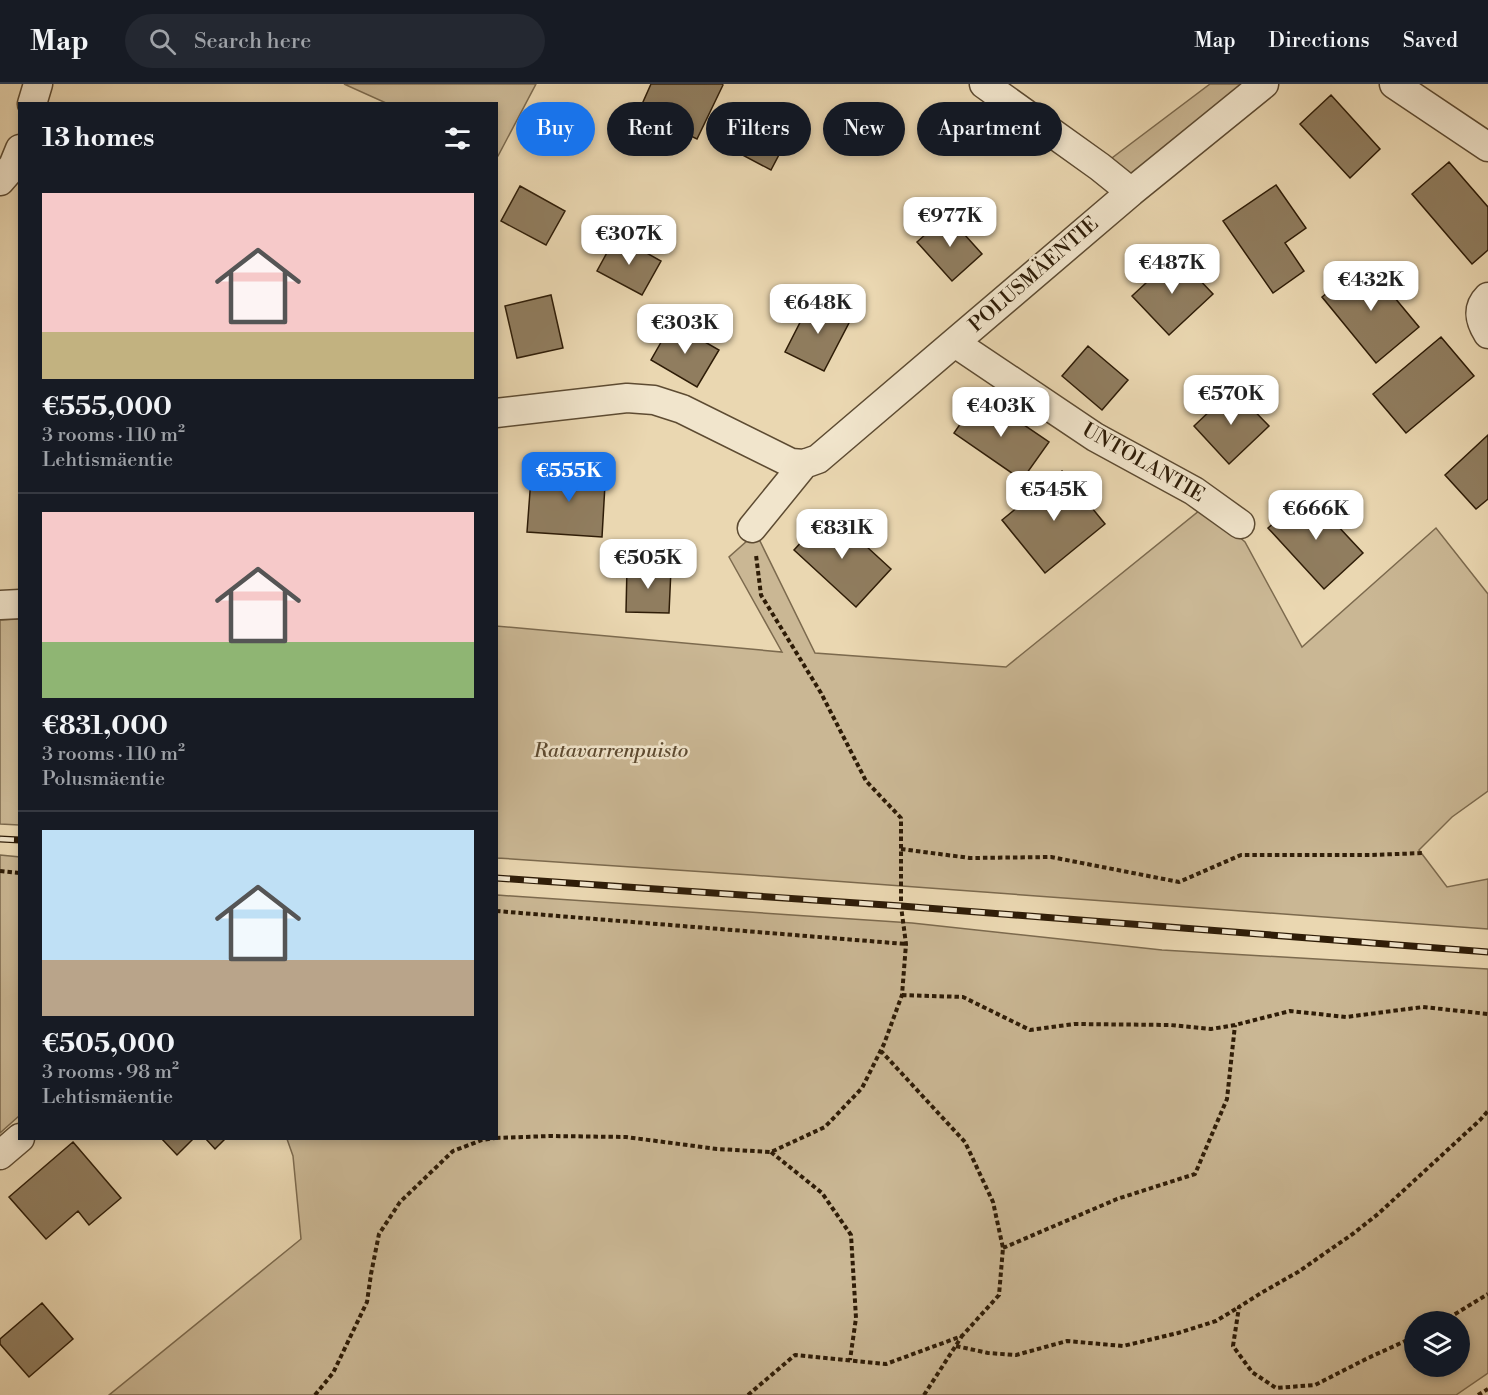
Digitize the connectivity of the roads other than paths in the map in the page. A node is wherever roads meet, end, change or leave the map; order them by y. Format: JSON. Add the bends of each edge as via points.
{"nodes":[{"id":1,"x":38,"y":84,"type":"edge"},
{"id":2,"x":984,"y":84,"type":"edge"},
{"id":3,"x":1264,"y":84,"type":"edge"},
{"id":4,"x":1394,"y":84,"type":"edge"},
{"id":5,"x":33,"y":102,"type":"edge"},
{"id":6,"x":1488,"y":147,"type":"edge"},
{"id":7,"x":18,"y":154,"type":"edge"},
{"id":8,"x":0,"y":181,"type":"edge"},
{"id":9,"x":1131,"y":192,"type":"junction"},
{"id":10,"x":1488,"y":297,"type":"edge"},
{"id":11,"x":1488,"y":334,"type":"edge"},
{"id":12,"x":955,"y":343,"type":"junction"},
{"id":13,"x":498,"y":413,"type":"edge"},
{"id":14,"x":804,"y":464,"type":"junction"},
{"id":15,"x":1240,"y":524,"type":"dead end"},
{"id":16,"x":752,"y":528,"type":"road end"},
{"id":17,"x":0,"y":604,"type":"edge"},
{"id":18,"x":18,"y":604,"type":"edge"},
{"id":19,"x":18,"y":1140,"type":"edge"},
{"id":20,"x":0,"y":1155,"type":"edge"}],
"edges":[{"from":1,"to":5,"type":"street"},
{"from":2,"to":9,"type":"street"},
{"from":3,"to":9,"type":"street","name":"POLUSMÄENTIE"},
{"from":4,"to":6,"type":"street"},
{"from":7,"to":8,"type":"street"},
{"from":9,"to":12,"type":"street","name":"POLUSMÄENTIE"},
{"from":10,"to":11,"type":"street","via":[[1479,313]]},
{"from":12,"to":14,"type":"street","name":"POLUSMÄENTIE","via":[[818,459]]},
{"from":12,"to":15,"type":"street","name":"UNTOLANTIE","via":[[1095,437],[1194,490]]},
{"from":13,"to":14,"type":"street","via":[[627,398],[654,400],[682,409],[790,463]]},
{"from":14,"to":16,"type":"street"},
{"from":17,"to":18,"type":"street"},
{"from":19,"to":20,"type":"street"}]}
